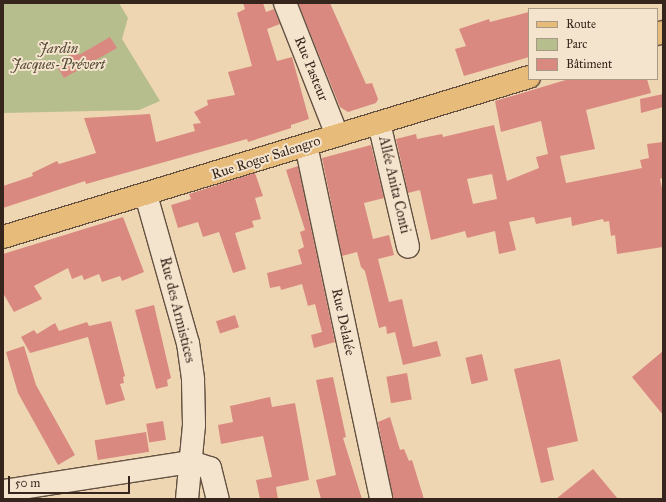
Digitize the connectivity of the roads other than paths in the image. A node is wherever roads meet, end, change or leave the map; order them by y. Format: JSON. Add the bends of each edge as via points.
{"nodes":[{"id":1,"x":285,"y":3,"type":"edge"},
{"id":2,"x":528,"y":77,"type":"edge"},
{"id":3,"x":379,"y":123,"type":"junction"},
{"id":4,"x":337,"y":135,"type":"junction"},
{"id":5,"x":306,"y":145,"type":"junction"},
{"id":6,"x":146,"y":195,"type":"junction"},
{"id":7,"x":3,"y":237,"type":"edge"},
{"id":8,"x":408,"y":247,"type":"dead end"},
{"id":9,"x":191,"y":462,"type":"junction"},
{"id":10,"x":3,"y":491,"type":"edge"},
{"id":11,"x":187,"y":499,"type":"edge"},
{"id":12,"x":218,"y":499,"type":"edge"},
{"id":13,"x":381,"y":499,"type":"edge"}],
"edges":[{"from":1,"to":4,"type":"street","name":"Rue Pasteur"},
{"from":2,"to":3,"type":"main road","name":"Rue Roger Salengro"},
{"from":3,"to":4,"type":"main road","name":"Rue Roger Salengro"},
{"from":3,"to":8,"type":"street","name":"Allée Anita Conti"},
{"from":4,"to":5,"type":"main road","name":"Rue Roger Salengro"},
{"from":5,"to":6,"type":"main road","name":"Rue Roger Salengro"},
{"from":5,"to":13,"type":"street","name":"Rue Delalée"},
{"from":6,"to":7,"type":"main road","name":"Rue Roger Salengro"},
{"from":6,"to":9,"type":"street","name":"Rue des Armistices","via":[[188,343],[193,380]]},
{"from":9,"to":10,"type":"street"},
{"from":9,"to":11,"type":"street","name":"Rue des Armistices"},
{"from":9,"to":12,"type":"street","via":[[210,468]]}]}
